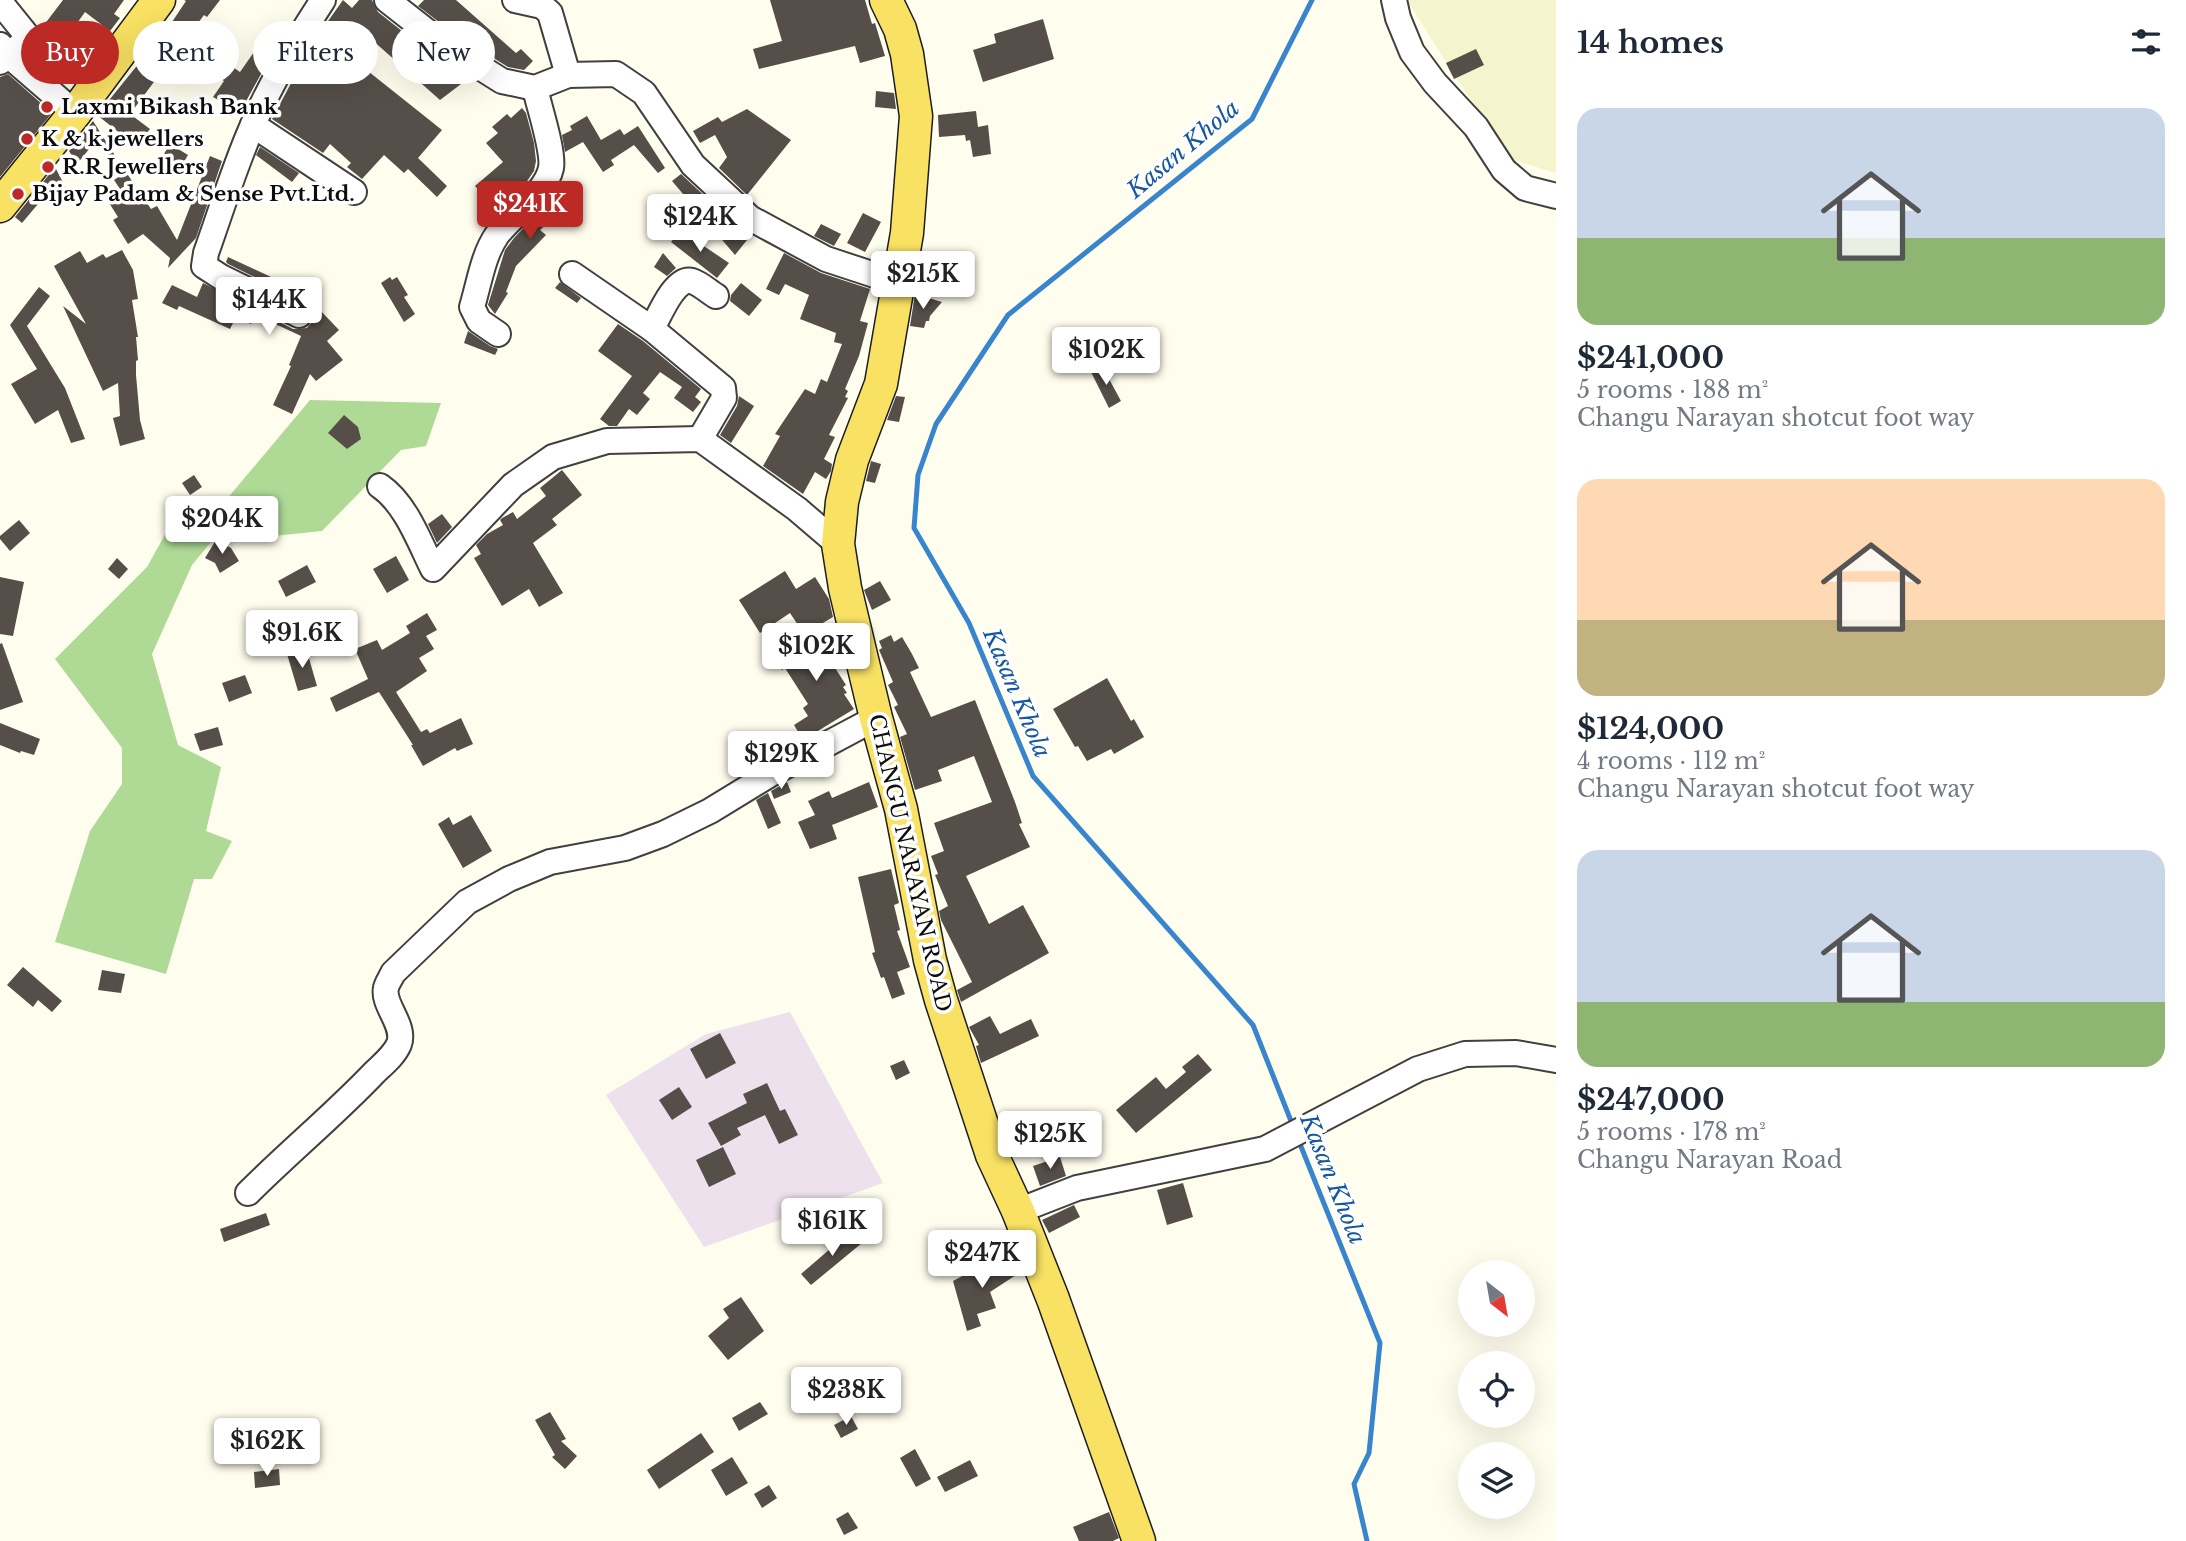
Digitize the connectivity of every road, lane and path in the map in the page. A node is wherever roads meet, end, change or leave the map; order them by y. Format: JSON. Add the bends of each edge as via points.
{"nodes":[{"id":1,"x":159,"y":0,"type":"edge"},
{"id":2,"x":323,"y":0,"type":"edge"},
{"id":3,"x":387,"y":0,"type":"edge"},
{"id":4,"x":515,"y":0,"type":"edge"},
{"id":5,"x":886,"y":0,"type":"edge"},
{"id":6,"x":1394,"y":0,"type":"edge"},
{"id":7,"x":0,"y":2,"type":"edge"},
{"id":8,"x":3,"y":54,"type":"edge"},
{"id":9,"x":568,"y":75,"type":"junction"},
{"id":10,"x":535,"y":88,"type":"junction"},
{"id":11,"x":75,"y":113,"type":"junction"},
{"id":12,"x":253,"y":125,"type":"junction"},
{"id":13,"x":354,"y":192,"type":"dead end"},
{"id":14,"x":1556,"y":196,"type":"edge"},
{"id":15,"x":0,"y":206,"type":"edge"},
{"id":16,"x":572,"y":274,"type":"dead end"},
{"id":17,"x":899,"y":283,"type":"junction"},
{"id":18,"x":716,"y":296,"type":"dead end"},
{"id":19,"x":299,"y":315,"type":"dead end"},
{"id":20,"x":652,"y":329,"type":"junction"},
{"id":21,"x":498,"y":334,"type":"dead end"},
{"id":22,"x":700,"y":439,"type":"junction"},
{"id":23,"x":380,"y":486,"type":"dead end"},
{"id":24,"x":838,"y":544,"type":"junction"},
{"id":25,"x":876,"y":718,"type":"junction"},
{"id":26,"x":1556,"y":1060,"type":"edge"},
{"id":27,"x":248,"y":1193,"type":"dead end"},
{"id":28,"x":1018,"y":1211,"type":"junction"},
{"id":29,"x":1139,"y":1541,"type":"edge"}],
"edges":[{"from":1,"to":11,"type":"main road"},
{"from":2,"to":12,"type":"street"},
{"from":3,"to":10,"type":"street","via":[[491,75]]},
{"from":4,"to":9,"type":"street","via":[[542,6],[550,13]]},
{"from":5,"to":17,"type":"main road","name":"CHANGU NARAYAN ROAD","via":[[907,54],[916,116]]},
{"from":6,"to":14,"type":"street","via":[[1412,52],[1476,127],[1504,170],[1525,188]]},
{"from":7,"to":8,"type":"street","via":[[29,38]]},
{"from":8,"to":11,"type":"street"},
{"from":9,"to":10,"type":"street"},
{"from":9,"to":17,"type":"street","via":[[616,74],[644,93],[693,165],[750,218],[826,259]]},
{"from":10,"to":21,"type":"street","via":[[551,169],[536,194],[497,236],[472,307],[479,321]]},
{"from":11,"to":15,"type":"main road"},
{"from":12,"to":13,"type":"street"},
{"from":12,"to":19,"type":"street","via":[[204,266]]},
{"from":16,"to":20,"type":"street"},
{"from":17,"to":24,"type":"main road","name":"CHANGU NARAYAN ROAD","via":[[881,384],[852,460],[842,502]]},
{"from":18,"to":20,"type":"street","via":[[684,281],[677,285]]},
{"from":20,"to":22,"type":"street","via":[[723,388],[724,398]]},
{"from":22,"to":23,"type":"street","via":[[607,441],[553,457],[513,485],[433,569],[410,524]]},
{"from":22,"to":24,"type":"street"},
{"from":24,"to":25,"type":"main road","name":"CHANGU NARAYAN ROAD"},
{"from":25,"to":27,"type":"street","via":[[663,834],[625,848],[550,862],[467,902],[393,973],[386,1000],[400,1043],[392,1055]]},
{"from":25,"to":28,"type":"main road","name":"CHANGU NARAYAN ROAD","via":[[901,809],[941,1000],[992,1155]]},
{"from":26,"to":28,"type":"street","via":[[1516,1053],[1465,1054],[1418,1069],[1265,1149],[1077,1188]]},
{"from":28,"to":29,"type":"main road","name":"CHANGU NARAYAN ROAD"}]}
